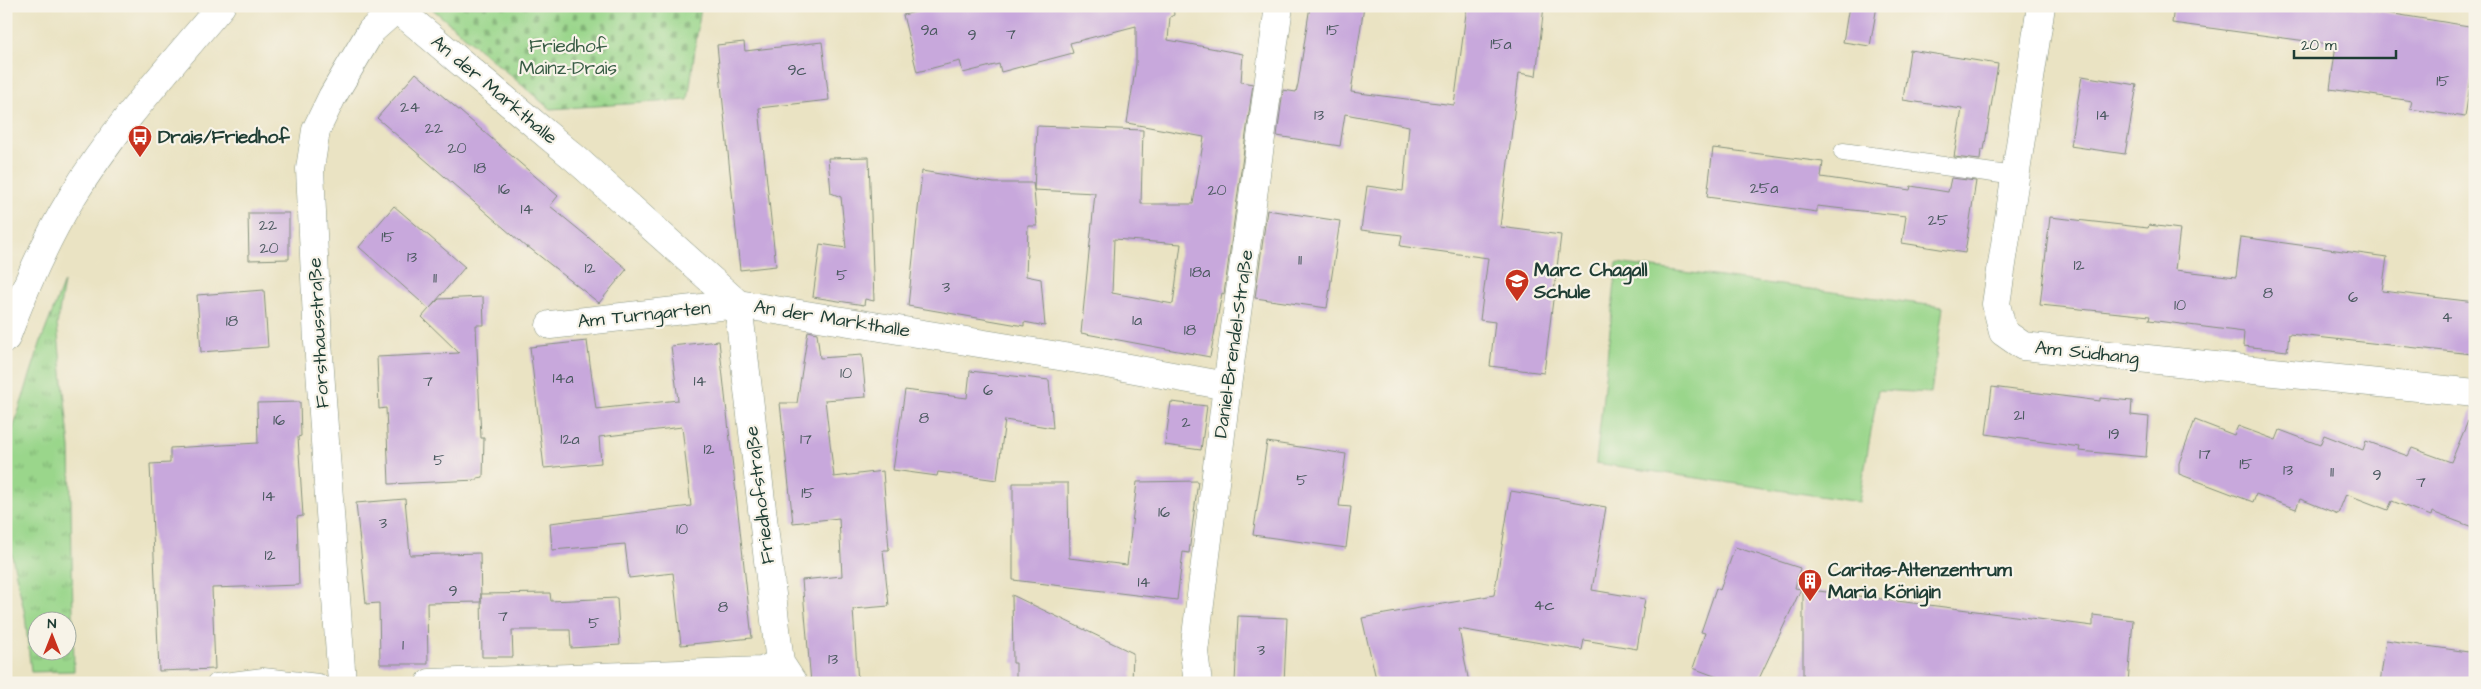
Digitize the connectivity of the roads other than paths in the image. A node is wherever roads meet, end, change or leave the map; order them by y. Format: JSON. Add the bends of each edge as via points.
{"nodes":[{"id":1,"x":221,"y":6,"type":"edge"},
{"id":2,"x":1279,"y":6,"type":"edge"},
{"id":3,"x":2041,"y":6,"type":"edge"},
{"id":4,"x":395,"y":7,"type":"edge"},
{"id":5,"x":1843,"y":152,"type":"dead end"},
{"id":6,"x":2015,"y":176,"type":"junction"},
{"id":7,"x":738,"y":304,"type":"junction"},
{"id":8,"x":550,"y":325,"type":"dead end"},
{"id":9,"x":6,"y":338,"type":"edge"},
{"id":10,"x":1227,"y":386,"type":"junction"},
{"id":11,"x":2475,"y":393,"type":"edge"},
{"id":12,"x":787,"y":673,"type":"edge"},
{"id":13,"x":216,"y":683,"type":"edge"},
{"id":14,"x":319,"y":683,"type":"edge"},
{"id":15,"x":342,"y":683,"type":"edge"},
{"id":16,"x":430,"y":683,"type":"edge"},
{"id":17,"x":1198,"y":683,"type":"edge"}],
"edges":[{"from":1,"to":9,"type":"street","via":[[130,113],[72,197],[28,282]]},
{"from":2,"to":10,"type":"street","name":"Daniel-Brendel-Straße"},
{"from":3,"to":6,"type":"street","name":"Am Südhang"},
{"from":4,"to":7,"type":"street","name":"An der Markthalle","via":[[576,159]]},
{"from":4,"to":15,"type":"street","name":"Forsthausstraße","via":[[371,31],[332,97],[316,130],[310,169],[318,342]]},
{"from":5,"to":6,"type":"lane"},
{"from":6,"to":11,"type":"street","name":"Am Südhang","via":[[1996,304],[2003,332],[2023,346]]},
{"from":7,"to":8,"type":"street","name":"Am Turngarten"},
{"from":7,"to":10,"type":"street","name":"An der Markthalle"},
{"from":7,"to":12,"type":"street","name":"Friedhofstraße"},
{"from":10,"to":17,"type":"street","name":"Daniel-Brendel-Straße","via":[[1194,652]]},
{"from":12,"to":16,"type":"street","via":[[762,671]]},
{"from":13,"to":14,"type":"lane","via":[[263,677]]}]}
